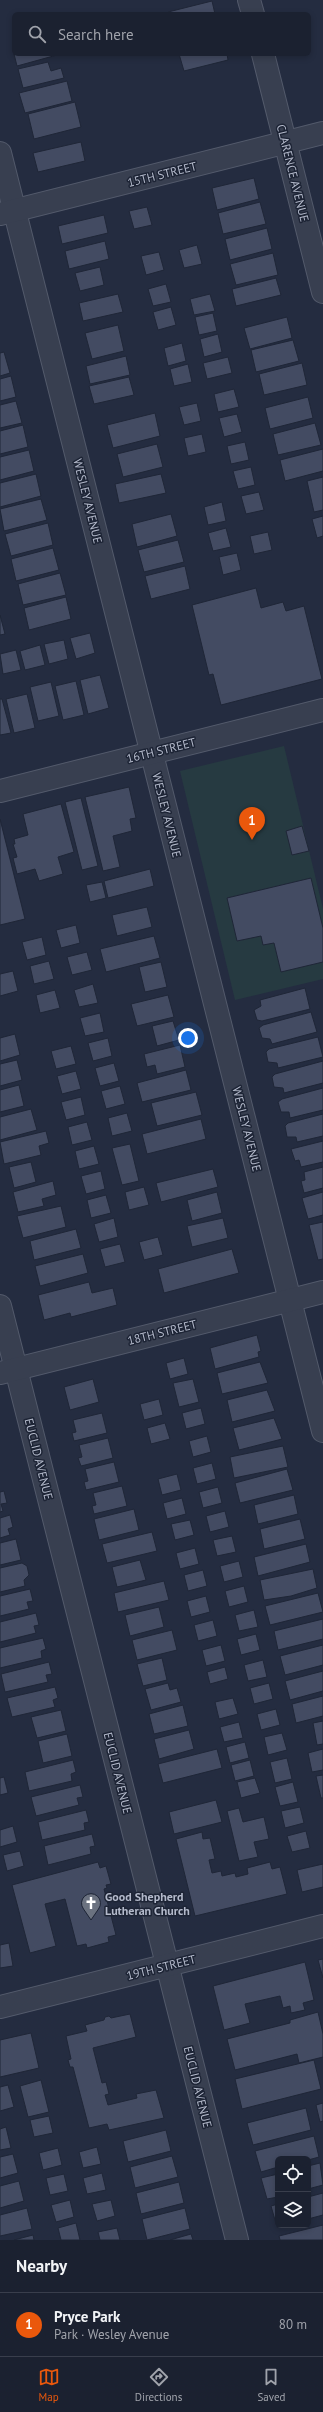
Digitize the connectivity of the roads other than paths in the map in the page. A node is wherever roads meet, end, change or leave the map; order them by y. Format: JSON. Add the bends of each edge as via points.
{"nodes":[{"id":1,"x":249,"y":0,"type":"edge"},
{"id":2,"x":252,"y":12,"type":"edge"},
{"id":3,"x":264,"y":56,"type":"edge"},
{"id":4,"x":323,"y":133,"type":"edge"},
{"id":5,"x":285,"y":142,"type":"junction"},
{"id":6,"x":0,"y":153,"type":"edge"},
{"id":7,"x":7,"y":212,"type":"edge"},
{"id":8,"x":323,"y":292,"type":"edge"},
{"id":9,"x":323,"y":710,"type":"edge"},
{"id":10,"x":152,"y":753,"type":"junction"},
{"id":11,"x":0,"y":791,"type":"edge"},
{"id":12,"x":323,"y":1292,"type":"edge"},
{"id":13,"x":290,"y":1300,"type":"junction"},
{"id":14,"x":0,"y":1306,"type":"edge"},
{"id":15,"x":8,"y":1371,"type":"edge"},
{"id":16,"x":323,"y":1431,"type":"edge"},
{"id":17,"x":323,"y":1926,"type":"edge"},
{"id":18,"x":167,"y":1965,"type":"junction"},
{"id":19,"x":0,"y":2007,"type":"edge"},
{"id":20,"x":237,"y":2240,"type":"edge"}],
"edges":[{"from":1,"to":2,"type":"street"},
{"from":3,"to":5,"type":"street","name":"CLARENCE AVENUE"},
{"from":4,"to":5,"type":"street","name":"15TH STREET"},
{"from":5,"to":7,"type":"street","name":"15TH STREET"},
{"from":5,"to":8,"type":"street","name":"CLARENCE AVENUE"},
{"from":6,"to":7,"type":"street","name":"WESLEY AVENUE"},
{"from":7,"to":10,"type":"street","name":"WESLEY AVENUE"},
{"from":9,"to":10,"type":"street","name":"16TH STREET"},
{"from":10,"to":11,"type":"street","name":"16TH STREET"},
{"from":10,"to":13,"type":"street","name":"WESLEY AVENUE"},
{"from":12,"to":13,"type":"street","name":"18TH STREET"},
{"from":13,"to":15,"type":"street","name":"18TH STREET"},
{"from":13,"to":16,"type":"street","name":"WESLEY AVENUE"},
{"from":14,"to":15,"type":"street","name":"EUCLID AVENUE"},
{"from":15,"to":18,"type":"street","name":"EUCLID AVENUE"},
{"from":17,"to":18,"type":"street","name":"19TH STREET"},
{"from":18,"to":19,"type":"street","name":"19TH STREET"},
{"from":18,"to":20,"type":"street","name":"EUCLID AVENUE"}]}
